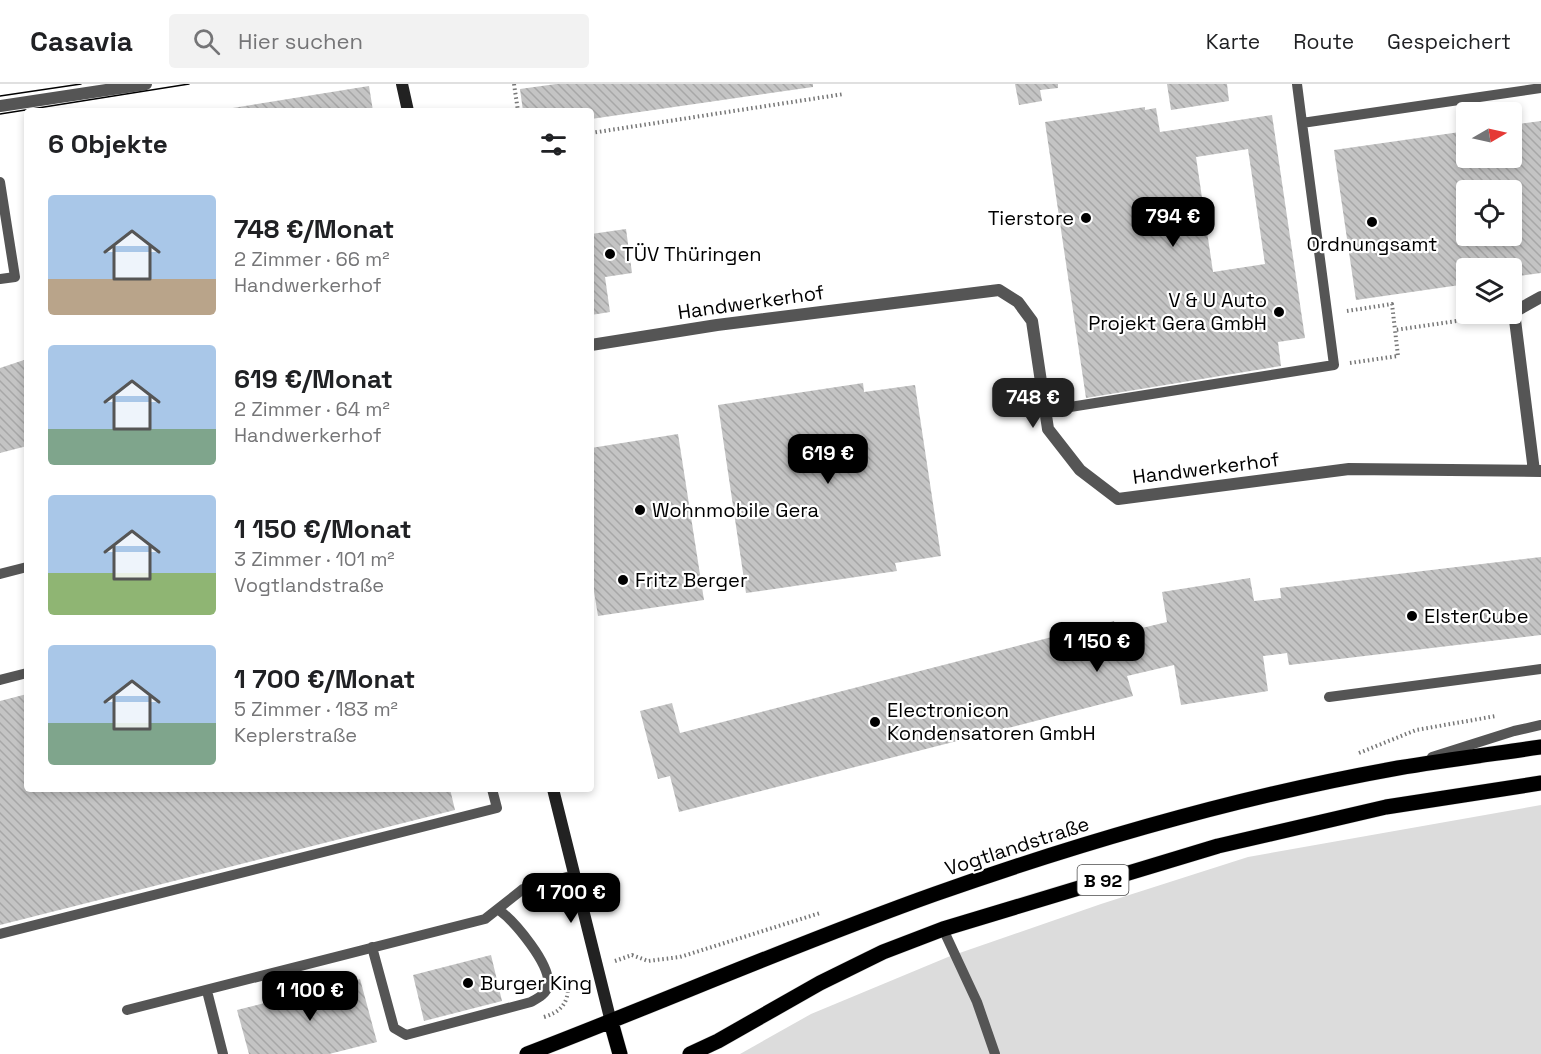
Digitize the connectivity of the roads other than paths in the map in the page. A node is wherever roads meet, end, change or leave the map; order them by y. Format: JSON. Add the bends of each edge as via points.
{"nodes":[{"id":1,"x":146,"y":84,"type":"edge"},
{"id":2,"x":402,"y":84,"type":"edge"},
{"id":3,"x":1297,"y":84,"type":"edge"},
{"id":4,"x":1541,"y":88,"type":"edge"},
{"id":5,"x":0,"y":106,"type":"edge"},
{"id":6,"x":407,"y":108,"type":"edge"},
{"id":7,"x":1302,"y":123,"type":"junction"},
{"id":8,"x":0,"y":182,"type":"edge"},
{"id":9,"x":0,"y":279,"type":"edge"},
{"id":10,"x":1541,"y":297,"type":"edge"},
{"id":11,"x":594,"y":345,"type":"edge"},
{"id":12,"x":1334,"y":365,"type":"junction"},
{"id":13,"x":1336,"y":377,"type":"dead end"},
{"id":14,"x":1045,"y":411,"type":"junction"},
{"id":15,"x":1537,"y":471,"type":"edge"},
{"id":16,"x":24,"y":568,"type":"edge"},
{"id":17,"x":0,"y":574,"type":"edge"},
{"id":18,"x":1541,"y":669,"type":"edge"},
{"id":19,"x":24,"y":674,"type":"edge"},
{"id":20,"x":0,"y":680,"type":"edge"},
{"id":21,"x":1329,"y":697,"type":"dead end"},
{"id":22,"x":1541,"y":725,"type":"edge"},
{"id":23,"x":1541,"y":747,"type":"edge"},
{"id":24,"x":1398,"y":768,"type":"junction"},
{"id":25,"x":1541,"y":783,"type":"edge"},
{"id":26,"x":493,"y":792,"type":"edge"},
{"id":27,"x":554,"y":792,"type":"edge"},
{"id":28,"x":574,"y":875,"type":"junction"},
{"id":29,"x":499,"y":910,"type":"junction"},
{"id":30,"x":943,"y":929,"type":"junction"},
{"id":31,"x":0,"y":934,"type":"edge"},
{"id":32,"x":372,"y":947,"type":"junction"},
{"id":33,"x":207,"y":991,"type":"junction"},
{"id":34,"x":127,"y":1010,"type":"dead end"},
{"id":35,"x":611,"y":1022,"type":"junction"},
{"id":36,"x":223,"y":1054,"type":"edge"},
{"id":37,"x":527,"y":1054,"type":"edge"},
{"id":38,"x":620,"y":1054,"type":"edge"},
{"id":39,"x":690,"y":1054,"type":"edge"},
{"id":40,"x":995,"y":1054,"type":"edge"}],
"edges":[{"from":1,"to":5,"type":"street"},
{"from":2,"to":6,"type":"main road"},
{"from":3,"to":7,"type":"lane"},
{"from":4,"to":7,"type":"lane"},
{"from":7,"to":12,"type":"lane"},
{"from":8,"to":9,"type":"lane","via":[[15,276]]},
{"from":10,"to":15,"type":"street","name":"Handwerkerhof","via":[[1514,312]]},
{"from":11,"to":14,"type":"street","name":"Handwerkerhof","via":[[999,290],[1018,302],[1032,321]]},
{"from":12,"to":13,"type":"lane"},
{"from":12,"to":14,"type":"lane"},
{"from":14,"to":15,"type":"street","name":"Handwerkerhof","via":[[1048,429],[1080,470],[1118,499],[1349,469]]},
{"from":16,"to":17,"type":"lane"},
{"from":18,"to":21,"type":"lane"},
{"from":19,"to":20,"type":"lane"},
{"from":22,"to":24,"type":"lane"},
{"from":23,"to":24,"type":"main road","name":"Vogtlandstraße","number":"B 92"},
{"from":24,"to":35,"type":"main road","name":"Vogtlandstraße","number":"B 92","via":[[1197,813],[1062,852],[832,932]]},
{"from":25,"to":30,"type":"main road","number":"B 92","via":[[1386,807],[1218,846]]},
{"from":26,"to":31,"type":"lane","via":[[497,808]]},
{"from":27,"to":28,"type":"main road"},
{"from":28,"to":29,"type":"lane","via":[[523,889],[508,898]]},
{"from":28,"to":35,"type":"main road"},
{"from":29,"to":32,"type":"lane","via":[[485,919]]},
{"from":29,"to":32,"type":"lane","via":[[513,921],[546,974],[548,986],[542,996],[531,1002],[406,1035],[394,1028]]},
{"from":30,"to":39,"type":"main road","number":"B 92","via":[[883,952],[820,983]]},
{"from":30,"to":40,"type":"lane","via":[[977,1002]]},
{"from":32,"to":33,"type":"lane"},
{"from":33,"to":34,"type":"lane"},
{"from":33,"to":36,"type":"lane"},
{"from":35,"to":37,"type":"main road","name":"Vogtlandstraße","number":"B 92"},
{"from":35,"to":38,"type":"main road"}]}
